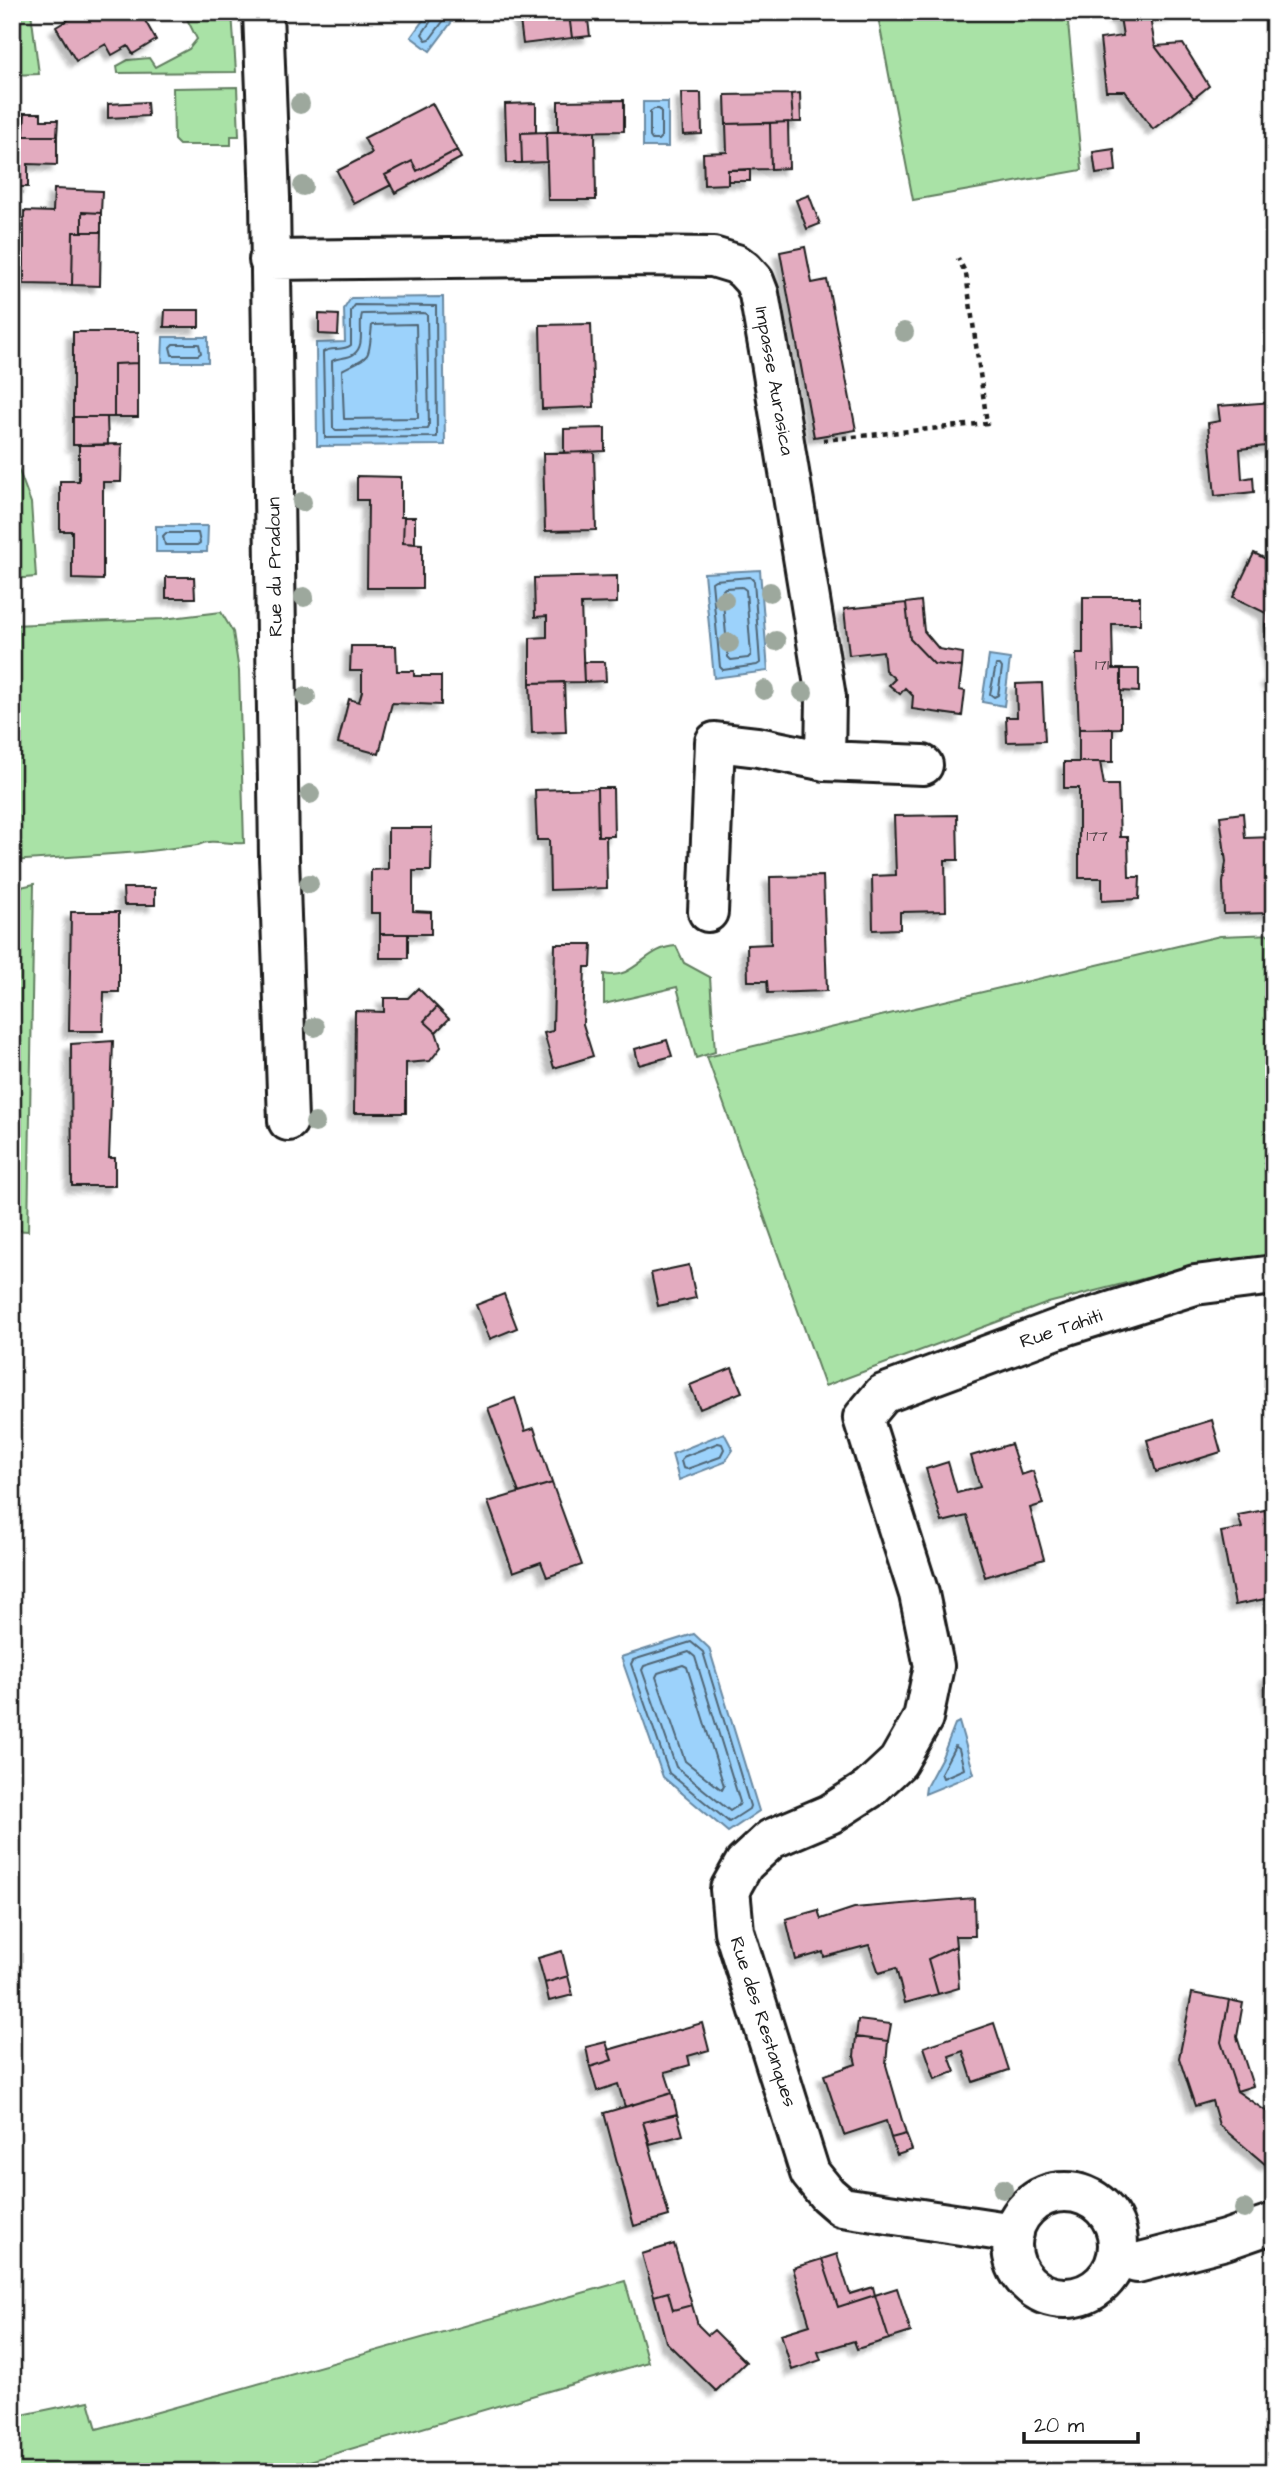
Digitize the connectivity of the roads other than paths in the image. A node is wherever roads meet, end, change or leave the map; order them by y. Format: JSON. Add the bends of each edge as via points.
{"nodes":[{"id":1,"x":263,"y":12,"type":"edge"},
{"id":2,"x":269,"y":260,"type":"junction"},
{"id":3,"x":825,"y":761,"type":"junction"},
{"id":4,"x":923,"y":765,"type":"dead end"},
{"id":5,"x":708,"y":912,"type":"dead end"},
{"id":6,"x":288,"y":1121,"type":"dead end"},
{"id":7,"x":1274,"y":1275,"type":"edge"},
{"id":8,"x":863,"y":1418,"type":"joint"},
{"id":9,"x":1010,"y":2217,"type":"junction"},
{"id":10,"x":1274,"y":2223,"type":"edge"},
{"id":11,"x":1126,"y":2243,"type":"junction"}],
"edges":[{"from":1,"to":2,"type":"street","name":"Rue du Pradoun"},
{"from":2,"to":3,"type":"street","name":"Impasse Aurasica","via":[[634,256],[713,257],[736,264],[754,281],[759,294],[826,697]]},
{"from":2,"to":6,"type":"street","name":"Rue du Pradoun"},
{"from":3,"to":4,"type":"street"},
{"from":3,"to":5,"type":"street","via":[[715,742]]},
{"from":7,"to":8,"type":"street","name":"Rue Tahiti","via":[[1195,1285],[1068,1325],[883,1394]]},
{"from":8,"to":9,"type":"street","name":"Rue des Restanques","via":[[919,1594],[934,1666],[923,1718],[898,1762],[869,1789],[830,1814],[771,1839],[744,1864],[730,1889],[734,1931],[810,2173],[827,2194],[842,2207]]},
{"from":9,"to":11,"type":"street","via":[[1020,2218],[1044,2196],[1077,2193],[1105,2210]]},
{"from":9,"to":11,"type":"street","via":[[1018,2270],[1045,2294],[1062,2298],[1097,2288]]},
{"from":10,"to":11,"type":"street","via":[[1137,2263]]}]}
